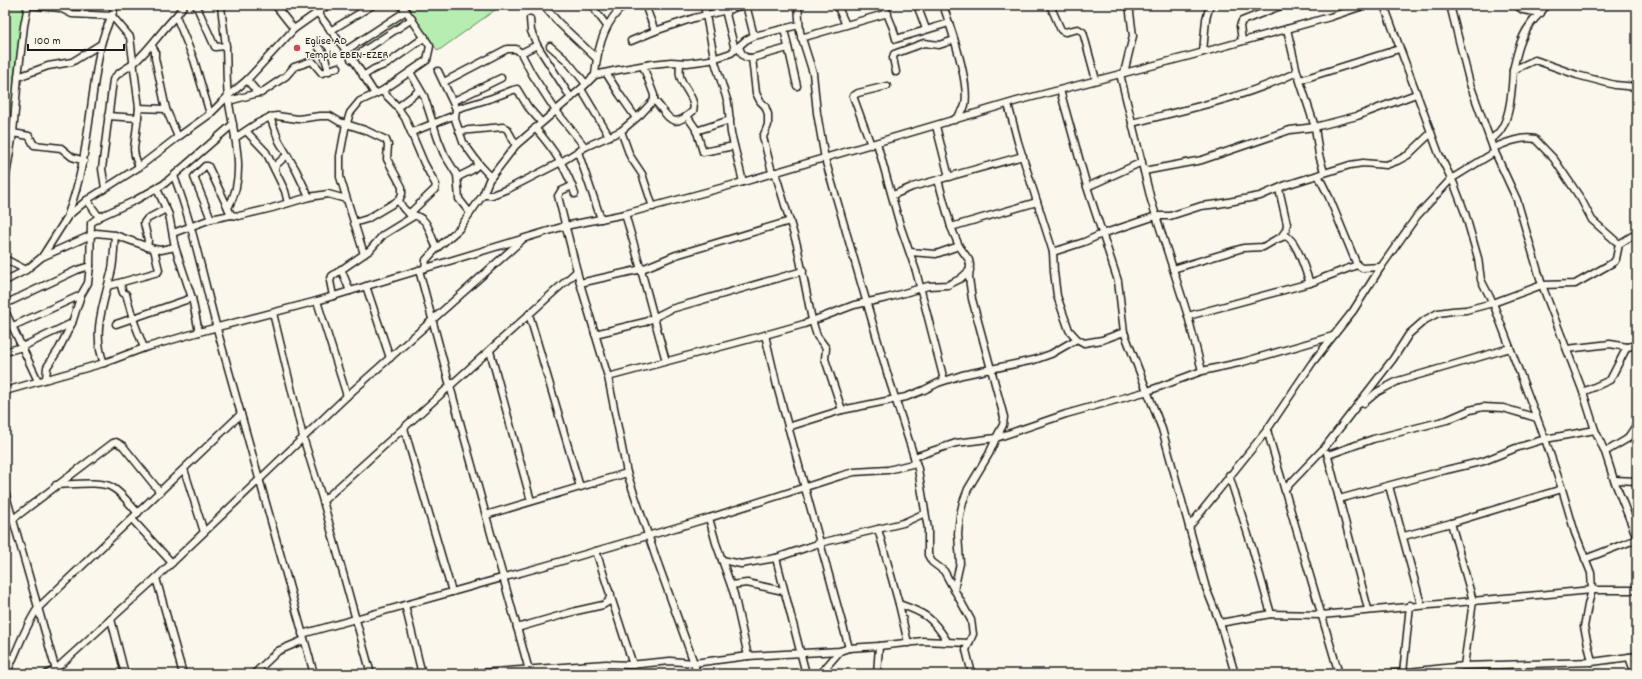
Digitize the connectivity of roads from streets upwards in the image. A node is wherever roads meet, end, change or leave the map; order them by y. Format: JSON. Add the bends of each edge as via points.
{"nodes":[{"id":1,"x":28,"y":5,"type":"edge"},
{"id":2,"x":116,"y":5,"type":"edge"},
{"id":3,"x":184,"y":5,"type":"edge"},
{"id":4,"x":196,"y":5,"type":"edge"},
{"id":5,"x":221,"y":5,"type":"edge"},
{"id":6,"x":275,"y":5,"type":"edge"},
{"id":7,"x":328,"y":5,"type":"edge"},
{"id":8,"x":373,"y":5,"type":"edge"},
{"id":9,"x":400,"y":5,"type":"edge"},
{"id":10,"x":543,"y":5,"type":"edge"},
{"id":11,"x":590,"y":5,"type":"edge"},
{"id":12,"x":645,"y":5,"type":"edge"},
{"id":13,"x":704,"y":5,"type":"edge"},
{"id":14,"x":744,"y":5,"type":"edge"},
{"id":15,"x":798,"y":5,"type":"edge"},
{"id":16,"x":837,"y":5,"type":"edge"},
{"id":17,"x":917,"y":5,"type":"edge"},
{"id":18,"x":943,"y":5,"type":"edge"},
{"id":19,"x":1050,"y":5,"type":"edge"},
{"id":20,"x":1129,"y":5,"type":"edge"},
{"id":21,"x":1210,"y":5,"type":"edge"},
{"id":22,"x":1367,"y":5,"type":"edge"},
{"id":23,"x":1384,"y":5,"type":"edge"},
{"id":24,"x":1450,"y":5,"type":"edge"},
{"id":25,"x":1458,"y":5,"type":"edge"},
{"id":26,"x":1516,"y":5,"type":"edge"},
{"id":27,"x":1546,"y":5,"type":"edge"},
{"id":28,"x":621,"y":6,"type":"edge"},
{"id":29,"x":1278,"y":6,"type":"edge"},
{"id":30,"x":725,"y":10,"type":"junction"},
{"id":31,"x":406,"y":11,"type":"junction"},
{"id":32,"x":318,"y":13,"type":"junction"},
{"id":33,"x":1541,"y":13,"type":"junction"},
{"id":34,"x":706,"y":15,"type":"junction"},
{"id":35,"x":112,"y":16,"type":"junction"},
{"id":36,"x":176,"y":16,"type":"junction"},
{"id":37,"x":412,"y":19,"type":"junction"},
{"id":38,"x":530,"y":19,"type":"dead end"},
{"id":39,"x":949,"y":23,"type":"junction"},
{"id":40,"x":799,"y":25,"type":"junction"},
{"id":41,"x":846,"y":25,"type":"junction"},
{"id":42,"x":607,"y":26,"type":"junction"},
{"id":43,"x":294,"y":29,"type":"junction"},
{"id":44,"x":784,"y":29,"type":"junction"},
{"id":45,"x":926,"y":29,"type":"junction"},
{"id":46,"x":1287,"y":29,"type":"junction"},
{"id":47,"x":330,"y":31,"type":"junction"},
{"id":48,"x":655,"y":31,"type":"junction"},
{"id":49,"x":754,"y":36,"type":"junction"},
{"id":50,"x":425,"y":37,"type":"junction"},
{"id":51,"x":801,"y":38,"type":"junction"},
{"id":52,"x":954,"y":40,"type":"junction"},
{"id":53,"x":1242,"y":41,"type":"junction"},
{"id":54,"x":631,"y":42,"type":"dead end"},
{"id":55,"x":101,"y":44,"type":"junction"},
{"id":56,"x":537,"y":44,"type":"junction"},
{"id":57,"x":152,"y":46,"type":"junction"},
{"id":58,"x":226,"y":46,"type":"junction"},
{"id":59,"x":550,"y":46,"type":"dead end"},
{"id":60,"x":319,"y":48,"type":"dead end"},
{"id":61,"x":788,"y":48,"type":"junction"},
{"id":62,"x":737,"y":49,"type":"junction"},
{"id":63,"x":1399,"y":50,"type":"junction"},
{"id":64,"x":345,"y":51,"type":"junction"},
{"id":65,"x":1203,"y":52,"type":"junction"},
{"id":66,"x":521,"y":53,"type":"junction"},
{"id":67,"x":596,"y":58,"type":"junction"},
{"id":68,"x":714,"y":58,"type":"junction"},
{"id":69,"x":752,"y":58,"type":"junction"},
{"id":70,"x":351,"y":59,"type":"junction"},
{"id":71,"x":680,"y":63,"type":"junction"},
{"id":72,"x":133,"y":64,"type":"junction"},
{"id":73,"x":643,"y":66,"type":"junction"},
{"id":74,"x":338,"y":67,"type":"dead end"},
{"id":75,"x":1513,"y":70,"type":"junction"},
{"id":76,"x":329,"y":71,"type":"junction"},
{"id":77,"x":438,"y":71,"type":"dead end"},
{"id":78,"x":410,"y":72,"type":"junction"},
{"id":79,"x":606,"y":72,"type":"junction"},
{"id":80,"x":896,"y":72,"type":"dead end"},
{"id":81,"x":1297,"y":72,"type":"junction"},
{"id":82,"x":1122,"y":73,"type":"junction"},
{"id":83,"x":595,"y":75,"type":"junction"},
{"id":84,"x":363,"y":76,"type":"junction"},
{"id":85,"x":18,"y":77,"type":"junction"},
{"id":86,"x":501,"y":78,"type":"dead end"},
{"id":87,"x":247,"y":80,"type":"junction"},
{"id":88,"x":1096,"y":80,"type":"junction"},
{"id":89,"x":1300,"y":80,"type":"junction"},
{"id":90,"x":444,"y":82,"type":"junction"},
{"id":91,"x":797,"y":86,"type":"dead end"},
{"id":92,"x":887,"y":86,"type":"dead end"},
{"id":93,"x":584,"y":87,"type":"junction"},
{"id":94,"x":1637,"y":87,"type":"edge"},
{"id":95,"x":420,"y":90,"type":"junction"},
{"id":96,"x":1060,"y":90,"type":"junction"},
{"id":97,"x":382,"y":91,"type":"junction"},
{"id":98,"x":258,"y":93,"type":"junction"},
{"id":99,"x":375,"y":94,"type":"junction"},
{"id":100,"x":1416,"y":94,"type":"junction"},
{"id":101,"x":228,"y":98,"type":"junction"},
{"id":102,"x":571,"y":98,"type":"junction"},
{"id":103,"x":654,"y":100,"type":"junction"},
{"id":104,"x":454,"y":101,"type":"junction"},
{"id":105,"x":1008,"y":104,"type":"junction"},
{"id":106,"x":398,"y":107,"type":"junction"},
{"id":107,"x":139,"y":108,"type":"junction"},
{"id":108,"x":166,"y":109,"type":"junction"},
{"id":109,"x":556,"y":111,"type":"junction"},
{"id":110,"x":456,"y":112,"type":"junction"},
{"id":111,"x":210,"y":114,"type":"junction"},
{"id":112,"x":108,"y":116,"type":"junction"},
{"id":113,"x":687,"y":116,"type":"junction"},
{"id":114,"x":138,"y":118,"type":"junction"},
{"id":115,"x":270,"y":118,"type":"junction"},
{"id":116,"x":636,"y":118,"type":"junction"},
{"id":117,"x":730,"y":120,"type":"junction"},
{"id":118,"x":952,"y":121,"type":"junction"},
{"id":119,"x":540,"y":122,"type":"junction"},
{"id":120,"x":347,"y":123,"type":"junction"},
{"id":121,"x":432,"y":123,"type":"junction"},
{"id":122,"x":1132,"y":123,"type":"junction"},
{"id":123,"x":233,"y":124,"type":"junction"},
{"id":124,"x":936,"y":126,"type":"junction"},
{"id":125,"x":1315,"y":127,"type":"junction"},
{"id":126,"x":535,"y":128,"type":"junction"},
{"id":127,"x":246,"y":131,"type":"junction"},
{"id":128,"x":459,"y":131,"type":"junction"},
{"id":129,"x":621,"y":131,"type":"junction"},
{"id":130,"x":696,"y":131,"type":"junction"},
{"id":131,"x":412,"y":132,"type":"junction"},
{"id":132,"x":14,"y":133,"type":"junction"},
{"id":133,"x":1431,"y":133,"type":"junction"},
{"id":134,"x":609,"y":136,"type":"junction"},
{"id":135,"x":178,"y":137,"type":"junction"},
{"id":136,"x":235,"y":138,"type":"junction"},
{"id":137,"x":1490,"y":139,"type":"junction"},
{"id":138,"x":874,"y":144,"type":"junction"},
{"id":139,"x":516,"y":145,"type":"junction"},
{"id":140,"x":734,"y":146,"type":"junction"},
{"id":141,"x":586,"y":147,"type":"junction"},
{"id":142,"x":1494,"y":150,"type":"junction"},
{"id":143,"x":578,"y":152,"type":"junction"},
{"id":144,"x":287,"y":155,"type":"junction"},
{"id":145,"x":1023,"y":156,"type":"junction"},
{"id":146,"x":825,"y":158,"type":"junction"},
{"id":147,"x":84,"y":160,"type":"junction"},
{"id":148,"x":561,"y":162,"type":"junction"},
{"id":149,"x":1142,"y":162,"type":"junction"},
{"id":150,"x":479,"y":164,"type":"junction"},
{"id":151,"x":139,"y":167,"type":"junction"},
{"id":152,"x":275,"y":170,"type":"junction"},
{"id":153,"x":1144,"y":171,"type":"junction"},
{"id":154,"x":774,"y":172,"type":"junction"},
{"id":155,"x":1321,"y":174,"type":"junction"},
{"id":156,"x":174,"y":176,"type":"junction"},
{"id":157,"x":458,"y":177,"type":"junction"},
{"id":158,"x":491,"y":177,"type":"junction"},
{"id":159,"x":949,"y":177,"type":"junction"},
{"id":160,"x":1451,"y":179,"type":"junction"},
{"id":161,"x":938,"y":180,"type":"junction"},
{"id":162,"x":5,"y":182,"type":"edge"},
{"id":163,"x":743,"y":182,"type":"junction"},
{"id":164,"x":572,"y":186,"type":"junction"},
{"id":165,"x":1087,"y":187,"type":"junction"},
{"id":166,"x":105,"y":188,"type":"junction"},
{"id":167,"x":157,"y":189,"type":"junction"},
{"id":168,"x":1279,"y":189,"type":"junction"},
{"id":169,"x":482,"y":194,"type":"junction"},
{"id":170,"x":575,"y":194,"type":"dead end"},
{"id":171,"x":893,"y":195,"type":"junction"},
{"id":172,"x":309,"y":197,"type":"junction"},
{"id":173,"x":346,"y":199,"type":"junction"},
{"id":174,"x":87,"y":200,"type":"junction"},
{"id":175,"x":399,"y":200,"type":"junction"},
{"id":176,"x":1037,"y":202,"type":"junction"},
{"id":177,"x":288,"y":203,"type":"junction"},
{"id":178,"x":653,"y":207,"type":"junction"},
{"id":179,"x":228,"y":208,"type":"junction"},
{"id":180,"x":166,"y":209,"type":"junction"},
{"id":181,"x":470,"y":213,"type":"junction"},
{"id":182,"x":625,"y":214,"type":"junction"},
{"id":183,"x":412,"y":215,"type":"junction"},
{"id":184,"x":68,"y":216,"type":"junction"},
{"id":185,"x":230,"y":216,"type":"junction"},
{"id":186,"x":1156,"y":216,"type":"junction"},
{"id":187,"x":99,"y":217,"type":"junction"},
{"id":188,"x":211,"y":219,"type":"junction"},
{"id":189,"x":601,"y":219,"type":"junction"},
{"id":190,"x":790,"y":221,"type":"junction"},
{"id":191,"x":354,"y":222,"type":"junction"},
{"id":192,"x":565,"y":226,"type":"junction"},
{"id":193,"x":191,"y":227,"type":"junction"},
{"id":194,"x":951,"y":227,"type":"junction"},
{"id":195,"x":173,"y":233,"type":"junction"},
{"id":196,"x":1637,"y":233,"type":"edge"},
{"id":197,"x":1102,"y":234,"type":"junction"},
{"id":198,"x":115,"y":235,"type":"junction"},
{"id":199,"x":90,"y":236,"type":"junction"},
{"id":200,"x":1281,"y":237,"type":"junction"},
{"id":201,"x":524,"y":239,"type":"junction"},
{"id":202,"x":1619,"y":244,"type":"junction"},
{"id":203,"x":959,"y":246,"type":"junction"},
{"id":204,"x":147,"y":247,"type":"junction"},
{"id":205,"x":175,"y":247,"type":"junction"},
{"id":206,"x":437,"y":248,"type":"junction"},
{"id":207,"x":154,"y":249,"type":"junction"},
{"id":208,"x":910,"y":252,"type":"junction"},
{"id":209,"x":1053,"y":252,"type":"junction"},
{"id":210,"x":364,"y":254,"type":"junction"},
{"id":211,"x":42,"y":257,"type":"junction"},
{"id":212,"x":5,"y":259,"type":"edge"},
{"id":213,"x":1357,"y":265,"type":"junction"},
{"id":214,"x":90,"y":266,"type":"junction"},
{"id":215,"x":1381,"y":267,"type":"junction"},
{"id":216,"x":340,"y":269,"type":"junction"},
{"id":217,"x":422,"y":269,"type":"junction"},
{"id":218,"x":642,"y":269,"type":"junction"},
{"id":219,"x":1173,"y":269,"type":"junction"},
{"id":220,"x":26,"y":270,"type":"junction"},
{"id":221,"x":970,"y":270,"type":"junction"},
{"id":222,"x":577,"y":271,"type":"junction"},
{"id":223,"x":803,"y":271,"type":"junction"},
{"id":224,"x":5,"y":281,"type":"edge"},
{"id":225,"x":120,"y":283,"type":"junction"},
{"id":226,"x":580,"y":283,"type":"junction"},
{"id":227,"x":1310,"y":283,"type":"junction"},
{"id":228,"x":1542,"y":285,"type":"junction"},
{"id":229,"x":108,"y":286,"type":"junction"},
{"id":230,"x":366,"y":286,"type":"junction"},
{"id":231,"x":920,"y":289,"type":"junction"},
{"id":232,"x":350,"y":291,"type":"junction"},
{"id":233,"x":82,"y":295,"type":"junction"},
{"id":234,"x":333,"y":296,"type":"junction"},
{"id":235,"x":192,"y":298,"type":"junction"},
{"id":236,"x":317,"y":301,"type":"junction"},
{"id":237,"x":867,"y":303,"type":"junction"},
{"id":238,"x":1493,"y":303,"type":"junction"},
{"id":239,"x":5,"y":304,"type":"edge"},
{"id":240,"x":5,"y":311,"type":"edge"},
{"id":241,"x":273,"y":313,"type":"junction"},
{"id":242,"x":529,"y":314,"type":"junction"},
{"id":243,"x":1188,"y":316,"type":"junction"},
{"id":244,"x":654,"y":317,"type":"junction"},
{"id":245,"x":133,"y":319,"type":"junction"},
{"id":246,"x":432,"y":320,"type":"junction"},
{"id":247,"x":812,"y":320,"type":"junction"},
{"id":248,"x":9,"y":323,"type":"edge"},
{"id":249,"x":72,"y":323,"type":"junction"},
{"id":250,"x":116,"y":324,"type":"dead end"},
{"id":251,"x":217,"y":328,"type":"junction"},
{"id":252,"x":199,"y":332,"type":"junction"},
{"id":253,"x":1124,"y":332,"type":"junction"},
{"id":254,"x":595,"y":334,"type":"junction"},
{"id":255,"x":765,"y":335,"type":"junction"},
{"id":256,"x":1335,"y":336,"type":"junction"},
{"id":257,"x":1077,"y":339,"type":"junction"},
{"id":258,"x":1637,"y":345,"type":"edge"},
{"id":259,"x":22,"y":346,"type":"junction"},
{"id":260,"x":1627,"y":347,"type":"junction"},
{"id":261,"x":144,"y":348,"type":"junction"},
{"id":262,"x":1510,"y":348,"type":"junction"},
{"id":263,"x":1567,"y":349,"type":"junction"},
{"id":264,"x":490,"y":351,"type":"junction"},
{"id":265,"x":5,"y":352,"type":"edge"},
{"id":266,"x":390,"y":358,"type":"junction"},
{"id":267,"x":666,"y":361,"type":"junction"},
{"id":268,"x":104,"y":363,"type":"junction"},
{"id":269,"x":992,"y":369,"type":"junction"},
{"id":270,"x":1202,"y":371,"type":"junction"},
{"id":271,"x":608,"y":377,"type":"junction"},
{"id":272,"x":46,"y":379,"type":"junction"},
{"id":273,"x":944,"y":380,"type":"junction"},
{"id":274,"x":38,"y":381,"type":"junction"},
{"id":275,"x":450,"y":386,"type":"junction"},
{"id":276,"x":5,"y":391,"type":"edge"},
{"id":277,"x":1148,"y":391,"type":"junction"},
{"id":278,"x":1583,"y":392,"type":"junction"},
{"id":279,"x":347,"y":396,"type":"junction"},
{"id":280,"x":896,"y":400,"type":"junction"},
{"id":281,"x":842,"y":410,"type":"junction"},
{"id":282,"x":1354,"y":412,"type":"junction"},
{"id":283,"x":241,"y":414,"type":"junction"},
{"id":284,"x":1537,"y":418,"type":"junction"},
{"id":285,"x":1637,"y":424,"type":"edge"},
{"id":286,"x":788,"y":427,"type":"junction"},
{"id":287,"x":404,"y":428,"type":"junction"},
{"id":288,"x":1267,"y":430,"type":"junction"},
{"id":289,"x":1595,"y":430,"type":"junction"},
{"id":290,"x":302,"y":437,"type":"junction"},
{"id":291,"x":996,"y":438,"type":"junction"},
{"id":292,"x":1545,"y":439,"type":"junction"},
{"id":293,"x":1325,"y":447,"type":"junction"},
{"id":294,"x":1605,"y":452,"type":"junction"},
{"id":295,"x":1328,"y":455,"type":"junction"},
{"id":296,"x":915,"y":460,"type":"junction"},
{"id":297,"x":184,"y":469,"type":"junction"},
{"id":298,"x":627,"y":473,"type":"junction"},
{"id":299,"x":1230,"y":475,"type":"junction"},
{"id":300,"x":260,"y":478,"type":"junction"},
{"id":301,"x":1614,"y":480,"type":"junction"},
{"id":302,"x":1637,"y":481,"type":"edge"},
{"id":303,"x":56,"y":485,"type":"junction"},
{"id":304,"x":1389,"y":486,"type":"junction"},
{"id":305,"x":580,"y":487,"type":"junction"},
{"id":306,"x":805,"y":487,"type":"junction"},
{"id":307,"x":1285,"y":489,"type":"junction"},
{"id":308,"x":1562,"y":489,"type":"junction"},
{"id":309,"x":5,"y":492,"type":"edge"},
{"id":310,"x":160,"y":492,"type":"junction"},
{"id":311,"x":1339,"y":499,"type":"junction"},
{"id":312,"x":323,"y":501,"type":"junction"},
{"id":313,"x":530,"y":501,"type":"junction"},
{"id":314,"x":138,"y":513,"type":"junction"},
{"id":315,"x":925,"y":513,"type":"junction"},
{"id":316,"x":486,"y":515,"type":"junction"},
{"id":317,"x":709,"y":518,"type":"junction"},
{"id":318,"x":13,"y":519,"type":"junction"},
{"id":319,"x":132,"y":519,"type":"junction"},
{"id":320,"x":1451,"y":523,"type":"junction"},
{"id":321,"x":1189,"y":526,"type":"junction"},
{"id":322,"x":878,"y":529,"type":"junction"},
{"id":323,"x":204,"y":532,"type":"junction"},
{"id":324,"x":648,"y":536,"type":"junction"},
{"id":325,"x":1404,"y":536,"type":"junction"},
{"id":326,"x":1637,"y":538,"type":"edge"},
{"id":327,"x":820,"y":543,"type":"junction"},
{"id":328,"x":596,"y":551,"type":"junction"},
{"id":329,"x":776,"y":558,"type":"junction"},
{"id":330,"x":1585,"y":559,"type":"junction"},
{"id":331,"x":722,"y":560,"type":"junction"},
{"id":332,"x":172,"y":563,"type":"junction"},
{"id":333,"x":156,"y":578,"type":"junction"},
{"id":334,"x":504,"y":578,"type":"junction"},
{"id":335,"x":731,"y":585,"type":"junction"},
{"id":336,"x":954,"y":590,"type":"junction"},
{"id":337,"x":1592,"y":590,"type":"junction"},
{"id":338,"x":1637,"y":590,"type":"edge"},
{"id":339,"x":783,"y":591,"type":"junction"},
{"id":340,"x":452,"y":592,"type":"junction"},
{"id":341,"x":611,"y":594,"type":"junction"},
{"id":342,"x":1473,"y":601,"type":"junction"},
{"id":343,"x":899,"y":604,"type":"junction"},
{"id":344,"x":1421,"y":604,"type":"junction"},
{"id":345,"x":405,"y":605,"type":"junction"},
{"id":346,"x":1410,"y":605,"type":"junction"},
{"id":347,"x":38,"y":608,"type":"junction"},
{"id":348,"x":1368,"y":609,"type":"junction"},
{"id":349,"x":1271,"y":614,"type":"junction"},
{"id":350,"x":1321,"y":615,"type":"junction"},
{"id":351,"x":110,"y":619,"type":"junction"},
{"id":352,"x":355,"y":619,"type":"junction"},
{"id":353,"x":1220,"y":623,"type":"junction"},
{"id":354,"x":517,"y":628,"type":"junction"},
{"id":355,"x":303,"y":637,"type":"junction"},
{"id":356,"x":946,"y":641,"type":"junction"},
{"id":357,"x":908,"y":643,"type":"junction"},
{"id":358,"x":969,"y":643,"type":"junction"},
{"id":359,"x":879,"y":646,"type":"junction"},
{"id":360,"x":849,"y":648,"type":"junction"},
{"id":361,"x":840,"y":651,"type":"junction"},
{"id":362,"x":801,"y":653,"type":"junction"},
{"id":363,"x":748,"y":656,"type":"junction"},
{"id":364,"x":1637,"y":656,"type":"edge"},
{"id":365,"x":1629,"y":657,"type":"junction"},
{"id":366,"x":1592,"y":662,"type":"junction"},
{"id":367,"x":694,"y":663,"type":"junction"},
{"id":368,"x":633,"y":665,"type":"junction"},
{"id":369,"x":1467,"y":666,"type":"junction"},
{"id":370,"x":56,"y":671,"type":"edge"},
{"id":371,"x":529,"y":672,"type":"edge"},
{"id":372,"x":1440,"y":672,"type":"edge"},
{"id":373,"x":1403,"y":673,"type":"junction"},
{"id":374,"x":6,"y":674,"type":"edge"},
{"id":375,"x":47,"y":674,"type":"edge"},
{"id":376,"x":125,"y":674,"type":"edge"},
{"id":377,"x":183,"y":674,"type":"edge"},
{"id":378,"x":254,"y":674,"type":"edge"},
{"id":379,"x":314,"y":674,"type":"edge"},
{"id":380,"x":371,"y":674,"type":"edge"},
{"id":381,"x":422,"y":674,"type":"edge"},
{"id":382,"x":465,"y":674,"type":"edge"},
{"id":383,"x":697,"y":674,"type":"edge"},
{"id":384,"x":806,"y":674,"type":"edge"},
{"id":385,"x":820,"y":674,"type":"edge"},
{"id":386,"x":877,"y":674,"type":"edge"},
{"id":387,"x":972,"y":674,"type":"edge"},
{"id":388,"x":1235,"y":674,"type":"edge"},
{"id":389,"x":1339,"y":674,"type":"edge"},
{"id":390,"x":1389,"y":674,"type":"edge"},
{"id":391,"x":1472,"y":674,"type":"edge"},
{"id":392,"x":1635,"y":674,"type":"edge"}],
"edges":[{"from":1,"to":35,"type":"street","via":[[60,8],[72,14]]},
{"from":1,"to":85,"type":"street"},
{"from":2,"to":35,"type":"street"},
{"from":3,"to":36,"type":"street"},
{"from":4,"to":58,"type":"street","via":[[215,47]]},
{"from":5,"to":58,"type":"street"},
{"from":6,"to":43,"type":"street"},
{"from":7,"to":32,"type":"street"},
{"from":8,"to":47,"type":"street"},
{"from":9,"to":31,"type":"street"},
{"from":10,"to":67,"type":"street","via":[[559,24]]},
{"from":11,"to":42,"type":"street"},
{"from":12,"to":48,"type":"street"},
{"from":13,"to":34,"type":"street"},
{"from":14,"to":30,"type":"street"},
{"from":14,"to":49,"type":"street"},
{"from":15,"to":40,"type":"street"},
{"from":16,"to":41,"type":"street"},
{"from":17,"to":45,"type":"street"},
{"from":18,"to":39,"type":"street"},
{"from":19,"to":88,"type":"street","via":[[1061,30],[1065,32],[1078,29],[1083,32]]},
{"from":20,"to":82,"type":"street","via":[[1133,36]]},
{"from":21,"to":65,"type":"street"},
{"from":22,"to":46,"type":"street"},
{"from":23,"to":63,"type":"street"},
{"from":24,"to":25,"type":"street"},
{"from":24,"to":137,"type":"street","via":[[1470,84]]},
{"from":26,"to":33,"type":"street","via":[[1523,10]]},
{"from":27,"to":33,"type":"street"},
{"from":28,"to":42,"type":"street"},
{"from":29,"to":53,"type":"street","via":[[1242,21]]},
{"from":30,"to":34,"type":"street"},
{"from":30,"to":62,"type":"street"},
{"from":31,"to":37,"type":"street"},
{"from":31,"to":64,"type":"street"},
{"from":32,"to":43,"type":"street"},
{"from":32,"to":47,"type":"street"},
{"from":33,"to":75,"type":"street","via":[[1530,25],[1520,44]]},
{"from":34,"to":48,"type":"street"},
{"from":34,"to":68,"type":"street"},
{"from":35,"to":55,"type":"street"},
{"from":35,"to":72,"type":"street","via":[[130,37]]},
{"from":36,"to":57,"type":"street"},
{"from":36,"to":111,"type":"street","via":[[194,60]]},
{"from":37,"to":50,"type":"street"},
{"from":37,"to":70,"type":"street"},
{"from":38,"to":56,"type":"street","via":[[531,31]]},
{"from":39,"to":45,"type":"street"},
{"from":39,"to":52,"type":"street"},
{"from":40,"to":44,"type":"street"},
{"from":40,"to":51,"type":"street"},
{"from":41,"to":45,"type":"street","via":[[887,12],[896,39]]},
{"from":41,"to":51,"type":"street"},
{"from":42,"to":67,"type":"street"},
{"from":43,"to":87,"type":"street"},
{"from":44,"to":49,"type":"street"},
{"from":44,"to":61,"type":"street"},
{"from":46,"to":53,"type":"street"},
{"from":46,"to":81,"type":"street"},
{"from":47,"to":64,"type":"street"},
{"from":48,"to":54,"type":"street"},
{"from":49,"to":62,"type":"street"},
{"from":50,"to":78,"type":"street","via":[[431,48],[427,60]]},
{"from":50,"to":84,"type":"street","via":[[387,64]]},
{"from":51,"to":146,"type":"street","via":[[812,73],[816,113]]},
{"from":52,"to":80,"type":"street","via":[[939,45],[924,43],[894,54]]},
{"from":52,"to":118,"type":"street","via":[[965,82],[966,102],[964,109]]},
{"from":53,"to":65,"type":"street"},
{"from":55,"to":85,"type":"street","via":[[72,62],[48,66]]},
{"from":55,"to":147,"type":"street"},
{"from":56,"to":66,"type":"street"},
{"from":56,"to":102,"type":"street"},
{"from":57,"to":72,"type":"street"},
{"from":57,"to":108,"type":"street"},
{"from":58,"to":101,"type":"street"},
{"from":59,"to":93,"type":"street","via":[[567,60]]},
{"from":60,"to":76,"type":"street","via":[[323,52]]},
{"from":61,"to":69,"type":"street"},
{"from":61,"to":91,"type":"street"},
{"from":62,"to":68,"type":"street"},
{"from":62,"to":69,"type":"street","via":[[742,56]]},
{"from":63,"to":89,"type":"street"},
{"from":63,"to":100,"type":"street"},
{"from":64,"to":70,"type":"street"},
{"from":65,"to":82,"type":"street"},
{"from":66,"to":90,"type":"street","via":[[516,49],[507,50]]},
{"from":66,"to":109,"type":"street"},
{"from":67,"to":83,"type":"street"},
{"from":68,"to":71,"type":"street"},
{"from":68,"to":117,"type":"street","via":[[728,103]]},
{"from":69,"to":154,"type":"street","via":[[755,87],[768,114],[768,125],[763,137]]},
{"from":70,"to":84,"type":"street"},
{"from":71,"to":73,"type":"street","via":[[663,62]]},
{"from":71,"to":113,"type":"street","via":[[680,76],[694,108]]},
{"from":72,"to":107,"type":"street"},
{"from":72,"to":112,"type":"street","via":[[114,77]]},
{"from":73,"to":79,"type":"street"},
{"from":73,"to":103,"type":"street"},
{"from":74,"to":76,"type":"street"},
{"from":75,"to":94,"type":"street","via":[[1535,60],[1607,83]]},
{"from":75,"to":137,"type":"street","via":[[1512,93],[1506,117],[1497,134]]},
{"from":76,"to":98,"type":"street","via":[[322,74],[313,61],[294,66],[286,76],[264,92]]},
{"from":77,"to":90,"type":"street"},
{"from":78,"to":95,"type":"street"},
{"from":78,"to":97,"type":"street"},
{"from":79,"to":83,"type":"street"},
{"from":79,"to":116,"type":"street"},
{"from":81,"to":89,"type":"street"},
{"from":81,"to":122,"type":"street","via":[[1271,84],[1212,103]]},
{"from":82,"to":88,"type":"street"},
{"from":82,"to":122,"type":"street"},
{"from":83,"to":93,"type":"street"},
{"from":84,"to":99,"type":"street"},
{"from":85,"to":132,"type":"street"},
{"from":86,"to":104,"type":"street"},
{"from":87,"to":98,"type":"street"},
{"from":87,"to":101,"type":"street"},
{"from":88,"to":96,"type":"street"},
{"from":89,"to":125,"type":"street"},
{"from":90,"to":104,"type":"street"},
{"from":92,"to":138,"type":"street","via":[[853,96]]},
{"from":93,"to":102,"type":"street"},
{"from":93,"to":134,"type":"street"},
{"from":95,"to":106,"type":"street"},
{"from":95,"to":121,"type":"street"},
{"from":96,"to":105,"type":"street"},
{"from":96,"to":165,"type":"street"},
{"from":97,"to":99,"type":"street"},
{"from":97,"to":106,"type":"street"},
{"from":98,"to":101,"type":"street"},
{"from":99,"to":120,"type":"street","via":[[356,104]]},
{"from":100,"to":125,"type":"street","via":[[1357,116]]},
{"from":100,"to":133,"type":"street"},
{"from":101,"to":111,"type":"street"},
{"from":101,"to":123,"type":"street"},
{"from":102,"to":109,"type":"street"},
{"from":103,"to":113,"type":"street","via":[[671,121]]},
{"from":103,"to":116,"type":"street"},
{"from":104,"to":110,"type":"street"},
{"from":105,"to":118,"type":"street"},
{"from":105,"to":145,"type":"street"},
{"from":106,"to":131,"type":"street"},
{"from":107,"to":108,"type":"street"},
{"from":107,"to":114,"type":"street"},
{"from":108,"to":135,"type":"street"},
{"from":109,"to":119,"type":"street"},
{"from":109,"to":141,"type":"street"},
{"from":110,"to":119,"type":"street","via":[[517,89]]},
{"from":110,"to":121,"type":"street"},
{"from":110,"to":128,"type":"street"},
{"from":111,"to":135,"type":"street"},
{"from":112,"to":114,"type":"street"},
{"from":112,"to":166,"type":"street","via":[[102,169]]},
{"from":113,"to":130,"type":"street"},
{"from":114,"to":151,"type":"street","via":[[134,149]]},
{"from":115,"to":120,"type":"street","via":[[277,116],[298,119],[325,115]]},
{"from":115,"to":127,"type":"street"},
{"from":115,"to":144,"type":"street"},
{"from":116,"to":129,"type":"street"},
{"from":117,"to":130,"type":"street"},
{"from":117,"to":140,"type":"street"},
{"from":118,"to":124,"type":"street"},
{"from":119,"to":126,"type":"street"},
{"from":120,"to":173,"type":"street","via":[[340,156],[340,177]]},
{"from":120,"to":175,"type":"street","via":[[387,142],[387,159],[402,187]]},
{"from":121,"to":131,"type":"street"},
{"from":121,"to":157,"type":"street","via":[[444,154]]},
{"from":122,"to":149,"type":"street"},
{"from":123,"to":136,"type":"street"},
{"from":123,"to":156,"type":"street"},
{"from":124,"to":138,"type":"street"},
{"from":124,"to":159,"type":"street"},
{"from":125,"to":153,"type":"street","via":[[1290,130],[1202,160]]},
{"from":125,"to":155,"type":"street"},
{"from":126,"to":139,"type":"street"},
{"from":126,"to":148,"type":"street"},
{"from":127,"to":136,"type":"street"},
{"from":127,"to":152,"type":"street","via":[[266,152]]},
{"from":128,"to":139,"type":"street","via":[[503,127]]},
{"from":128,"to":150,"type":"street"},
{"from":129,"to":134,"type":"street"},
{"from":129,"to":178,"type":"street","via":[[628,151],[642,174]]},
{"from":130,"to":140,"type":"street","via":[[703,152]]},
{"from":131,"to":183,"type":"street","via":[[436,186]]},
{"from":132,"to":147,"type":"street","via":[[29,136],[34,145],[63,149],[72,157]]},
{"from":132,"to":162,"type":"street"},
{"from":133,"to":155,"type":"street","via":[[1408,155],[1397,161],[1380,165],[1356,163]]},
{"from":133,"to":160,"type":"street"},
{"from":134,"to":141,"type":"street"},
{"from":135,"to":151,"type":"street"},
{"from":136,"to":179,"type":"street","via":[[238,175],[234,198]]},
{"from":137,"to":142,"type":"street"},
{"from":138,"to":146,"type":"street"},
{"from":138,"to":171,"type":"street"},
{"from":139,"to":158,"type":"street"},
{"from":140,"to":163,"type":"street"},
{"from":141,"to":143,"type":"street"},
{"from":142,"to":160,"type":"street"},
{"from":142,"to":202,"type":"street","via":[[1508,142],[1535,139],[1554,159],[1592,220]]},
{"from":142,"to":228,"type":"street","via":[[1517,200]]},
{"from":143,"to":148,"type":"street"},
{"from":143,"to":189,"type":"street"},
{"from":144,"to":152,"type":"street","via":[[276,165]]},
{"from":144,"to":172,"type":"street"},
{"from":145,"to":159,"type":"street"},
{"from":145,"to":176,"type":"street"},
{"from":146,"to":154,"type":"street"},
{"from":146,"to":237,"type":"street"},
{"from":147,"to":184,"type":"street"},
{"from":148,"to":164,"type":"street"},
{"from":148,"to":169,"type":"street","via":[[492,196]]},
{"from":149,"to":153,"type":"street"},
{"from":149,"to":165,"type":"street"},
{"from":150,"to":157,"type":"street"},
{"from":150,"to":158,"type":"street"},
{"from":151,"to":166,"type":"street"},
{"from":152,"to":177,"type":"street"},
{"from":153,"to":186,"type":"street"},
{"from":154,"to":163,"type":"street"},
{"from":154,"to":190,"type":"street"},
{"from":155,"to":168,"type":"street"},
{"from":155,"to":213,"type":"street"},
{"from":156,"to":167,"type":"street"},
{"from":156,"to":193,"type":"street"},
{"from":157,"to":181,"type":"street","via":[[458,197]]},
{"from":158,"to":169,"type":"street"},
{"from":159,"to":161,"type":"street"},
{"from":160,"to":215,"type":"street","via":[[1417,216]]},
{"from":160,"to":238,"type":"street","via":[[1470,230],[1478,258],[1480,280]]},
{"from":161,"to":171,"type":"street"},
{"from":161,"to":194,"type":"street"},
{"from":163,"to":178,"type":"street"},
{"from":164,"to":170,"type":"street"},
{"from":164,"to":192,"type":"street","via":[[561,191],[558,196]]},
{"from":165,"to":197,"type":"street"},
{"from":166,"to":174,"type":"street"},
{"from":167,"to":180,"type":"street"},
{"from":167,"to":187,"type":"street"},
{"from":168,"to":186,"type":"street","via":[[1254,197],[1200,206],[1175,215]]},
{"from":168,"to":200,"type":"street","via":[[1287,224]]},
{"from":169,"to":181,"type":"street"},
{"from":171,"to":208,"type":"street"},
{"from":172,"to":173,"type":"street","via":[[328,194]]},
{"from":172,"to":177,"type":"street"},
{"from":173,"to":191,"type":"street"},
{"from":174,"to":184,"type":"street"},
{"from":174,"to":187,"type":"street"},
{"from":175,"to":183,"type":"street","via":[[402,208]]},
{"from":175,"to":191,"type":"street","via":[[367,219]]},
{"from":176,"to":194,"type":"street"},
{"from":176,"to":209,"type":"street"},
{"from":177,"to":185,"type":"street"},
{"from":178,"to":182,"type":"street"},
{"from":179,"to":185,"type":"street"},
{"from":179,"to":188,"type":"street","via":[[208,166],[205,166],[194,177]]},
{"from":180,"to":195,"type":"street"},
{"from":180,"to":204,"type":"street","via":[[144,223]]},
{"from":181,"to":206,"type":"street","via":[[456,233]]},
{"from":182,"to":189,"type":"street"},
{"from":182,"to":218,"type":"street"},
{"from":183,"to":206,"type":"street","via":[[426,223]]},
{"from":183,"to":210,"type":"street","via":[[383,235]]},
{"from":184,"to":211,"type":"street"},
{"from":185,"to":188,"type":"street"},
{"from":186,"to":197,"type":"street"},
{"from":186,"to":219,"type":"street"},
{"from":187,"to":199,"type":"street","via":[[91,223]]},
{"from":188,"to":193,"type":"street"},
{"from":189,"to":192,"type":"street"},
{"from":190,"to":218,"type":"street","via":[[676,255]]},
{"from":190,"to":223,"type":"street"},
{"from":191,"to":210,"type":"street"},
{"from":192,"to":201,"type":"street"},
{"from":192,"to":222,"type":"street"},
{"from":193,"to":195,"type":"street"},
{"from":193,"to":251,"type":"street"},
{"from":194,"to":203,"type":"street"},
{"from":195,"to":205,"type":"street"},
{"from":196,"to":202,"type":"street"},
{"from":197,"to":209,"type":"street"},
{"from":197,"to":253,"type":"street","via":[[1118,281]]},
{"from":198,"to":199,"type":"street","via":[[96,233]]},
{"from":198,"to":204,"type":"street"},
{"from":198,"to":229,"type":"street"},
{"from":199,"to":211,"type":"street"},
{"from":199,"to":214,"type":"street"},
{"from":200,"to":219,"type":"street","via":[[1263,247],[1242,248]]},
{"from":200,"to":227,"type":"street","via":[[1289,237],[1292,240]]},
{"from":201,"to":217,"type":"street"},
{"from":201,"to":246,"type":"street"},
{"from":202,"to":228,"type":"street","via":[[1614,262],[1582,281],[1575,284]]},
{"from":203,"to":208,"type":"street","via":[[936,254]]},
{"from":203,"to":221,"type":"street","via":[[969,260]]},
{"from":204,"to":207,"type":"street"},
{"from":205,"to":207,"type":"street"},
{"from":205,"to":235,"type":"street"},
{"from":206,"to":217,"type":"street"},
{"from":207,"to":225,"type":"street","via":[[158,272]]},
{"from":208,"to":231,"type":"street"},
{"from":209,"to":257,"type":"street","via":[[1057,296],[1065,323]]},
{"from":210,"to":216,"type":"street"},
{"from":211,"to":220,"type":"street"},
{"from":212,"to":220,"type":"street"},
{"from":213,"to":215,"type":"street","via":[[1362,268]]},
{"from":213,"to":227,"type":"street"},
{"from":214,"to":233,"type":"street","via":[[88,283]]},
{"from":214,"to":239,"type":"street"},
{"from":215,"to":256,"type":"street"},
{"from":216,"to":232,"type":"street"},
{"from":216,"to":234,"type":"street","via":[[330,281]]},
{"from":217,"to":230,"type":"street"},
{"from":217,"to":246,"type":"street"},
{"from":218,"to":226,"type":"street"},
{"from":218,"to":244,"type":"street"},
{"from":219,"to":243,"type":"street"},
{"from":220,"to":224,"type":"street"},
{"from":221,"to":231,"type":"street","via":[[954,283]]},
{"from":221,"to":269,"type":"street","via":[[972,299]]},
{"from":222,"to":226,"type":"street"},
{"from":222,"to":242,"type":"street"},
{"from":223,"to":244,"type":"street","via":[[676,308]]},
{"from":223,"to":247,"type":"street"},
{"from":225,"to":229,"type":"street"},
{"from":225,"to":245,"type":"street"},
{"from":226,"to":254,"type":"street"},
{"from":227,"to":243,"type":"street"},
{"from":228,"to":238,"type":"street"},
{"from":228,"to":263,"type":"street"},
{"from":229,"to":268,"type":"street","via":[[98,326],[99,352]]},
{"from":230,"to":232,"type":"street"},
{"from":230,"to":266,"type":"street"},
{"from":231,"to":237,"type":"street"},
{"from":231,"to":273,"type":"street"},
{"from":232,"to":234,"type":"street"},
{"from":233,"to":248,"type":"street"},
{"from":233,"to":249,"type":"street"},
{"from":234,"to":236,"type":"street"},
{"from":235,"to":245,"type":"street"},
{"from":235,"to":252,"type":"street"},
{"from":236,"to":241,"type":"street"},
{"from":236,"to":279,"type":"street"},
{"from":237,"to":247,"type":"street"},
{"from":237,"to":280,"type":"street"},
{"from":238,"to":262,"type":"street"},
{"from":238,"to":282,"type":"street","via":[[1466,310],[1438,313],[1425,320],[1408,334],[1393,360]]},
{"from":240,"to":248,"type":"street"},
{"from":241,"to":251,"type":"street"},
{"from":241,"to":290,"type":"street"},
{"from":242,"to":264,"type":"street"},
{"from":242,"to":305,"type":"street"},
{"from":243,"to":270,"type":"street"},
{"from":244,"to":254,"type":"street","via":[[645,322]]},
{"from":244,"to":267,"type":"street"},
{"from":245,"to":250,"type":"street"},
{"from":245,"to":261,"type":"street"},
{"from":246,"to":266,"type":"street"},
{"from":246,"to":275,"type":"street"},
{"from":247,"to":255,"type":"street"},
{"from":247,"to":281,"type":"street","via":[[817,336],[826,348],[824,359]]},
{"from":248,"to":259,"type":"street"},
{"from":249,"to":259,"type":"street"},
{"from":249,"to":272,"type":"street","via":[[47,366]]},
{"from":251,"to":252,"type":"street"},
{"from":251,"to":283,"type":"street"},
{"from":252,"to":261,"type":"street"},
{"from":253,"to":257,"type":"street","via":[[1090,342]]},
{"from":253,"to":277,"type":"street"},
{"from":254,"to":271,"type":"street"},
{"from":255,"to":267,"type":"street"},
{"from":255,"to":286,"type":"street"},
{"from":256,"to":270,"type":"street"},
{"from":256,"to":288,"type":"street","via":[[1312,363]]},
{"from":257,"to":269,"type":"street","via":[[1045,356]]},
{"from":258,"to":260,"type":"street"},
{"from":259,"to":265,"type":"street"},
{"from":259,"to":274,"type":"street"},
{"from":260,"to":263,"type":"street","via":[[1610,344]]},
{"from":260,"to":278,"type":"street","via":[[1610,380]]},
{"from":261,"to":268,"type":"street"},
{"from":262,"to":282,"type":"street","via":[[1389,385]]},
{"from":262,"to":284,"type":"street"},
{"from":263,"to":278,"type":"street"},
{"from":264,"to":275,"type":"street"},
{"from":264,"to":313,"type":"street"},
{"from":266,"to":279,"type":"street"},
{"from":267,"to":271,"type":"street"},
{"from":268,"to":272,"type":"street"},
{"from":269,"to":273,"type":"street"},
{"from":269,"to":291,"type":"street","via":[[1004,417],[1004,425]]},
{"from":270,"to":277,"type":"street"},
{"from":271,"to":298,"type":"street"},
{"from":272,"to":274,"type":"street"},
{"from":273,"to":280,"type":"street"},
{"from":274,"to":276,"type":"street"},
{"from":275,"to":287,"type":"street"},
{"from":275,"to":316,"type":"street"},
{"from":277,"to":291,"type":"street","via":[[1059,416]]},
{"from":277,"to":321,"type":"street","via":[[1162,429]]},
{"from":278,"to":289,"type":"street"},
{"from":279,"to":290,"type":"street"},
{"from":280,"to":281,"type":"street"},
{"from":280,"to":296,"type":"street"},
{"from":281,"to":286,"type":"street"},
{"from":282,"to":293,"type":"street"},
{"from":283,"to":297,"type":"street"},
{"from":283,"to":300,"type":"street"},
{"from":284,"to":292,"type":"street"},
{"from":284,"to":295,"type":"street","via":[[1503,408],[1470,410],[1447,420],[1373,439]]},
{"from":285,"to":294,"type":"street","via":[[1627,440]]},
{"from":286,"to":306,"type":"street"},
{"from":287,"to":312,"type":"street"},
{"from":287,"to":340,"type":"street"},
{"from":288,"to":299,"type":"street"},
{"from":288,"to":307,"type":"street"},
{"from":289,"to":292,"type":"street"},
{"from":289,"to":294,"type":"street"},
{"from":290,"to":300,"type":"street"},
{"from":290,"to":312,"type":"street"},
{"from":291,"to":296,"type":"street","via":[[956,443]]},
{"from":291,"to":336,"type":"street","via":[[963,502],[958,534],[960,563]]},
{"from":292,"to":304,"type":"street","via":[[1484,461]]},
{"from":292,"to":308,"type":"street"},
{"from":293,"to":295,"type":"street"},
{"from":293,"to":307,"type":"street"},
{"from":294,"to":301,"type":"street"},
{"from":295,"to":311,"type":"street"},
{"from":296,"to":306,"type":"street","via":[[881,471],[854,472]]},
{"from":296,"to":315,"type":"street"},
{"from":297,"to":310,"type":"street"},
{"from":297,"to":323,"type":"street"},
{"from":298,"to":305,"type":"street"},
{"from":298,"to":324,"type":"street"},
{"from":299,"to":321,"type":"street"},
{"from":299,"to":349,"type":"street"},
{"from":300,"to":323,"type":"street"},
{"from":300,"to":355,"type":"street"},
{"from":301,"to":302,"type":"street"},
{"from":301,"to":326,"type":"street"},
{"from":303,"to":310,"type":"street","via":[[116,442],[123,446]]},
{"from":303,"to":314,"type":"street","via":[[110,486],[115,488]]},
{"from":303,"to":318,"type":"street"},
{"from":304,"to":311,"type":"street"},
{"from":304,"to":325,"type":"street"},
{"from":305,"to":313,"type":"street"},
{"from":306,"to":317,"type":"street"},
{"from":306,"to":327,"type":"street"},
{"from":307,"to":350,"type":"street"},
{"from":308,"to":320,"type":"street"},
{"from":308,"to":330,"type":"street"},
{"from":309,"to":318,"type":"street"},
{"from":310,"to":314,"type":"street"},
{"from":311,"to":348,"type":"street"},
{"from":312,"to":352,"type":"street"},
{"from":313,"to":316,"type":"street"},
{"from":314,"to":319,"type":"street"},
{"from":315,"to":322,"type":"street","via":[[903,524]]},
{"from":315,"to":336,"type":"street","via":[[929,558],[944,571]]},
{"from":316,"to":334,"type":"street"},
{"from":317,"to":324,"type":"street"},
{"from":317,"to":331,"type":"street"},
{"from":318,"to":347,"type":"street"},
{"from":319,"to":332,"type":"street"},
{"from":319,"to":347,"type":"street"},
{"from":320,"to":325,"type":"street"},
{"from":320,"to":342,"type":"street"},
{"from":321,"to":353,"type":"street","via":[[1206,588]]},
{"from":322,"to":327,"type":"street"},
{"from":322,"to":343,"type":"street"},
{"from":323,"to":332,"type":"street"},
{"from":324,"to":328,"type":"street"},
{"from":324,"to":367,"type":"street"},
{"from":325,"to":344,"type":"street"},
{"from":326,"to":330,"type":"street"},
{"from":327,"to":329,"type":"street"},
{"from":327,"to":360,"type":"street"},
{"from":328,"to":334,"type":"street"},
{"from":328,"to":341,"type":"street"},
{"from":329,"to":331,"type":"street","via":[[742,564]]},
{"from":329,"to":339,"type":"street"},
{"from":330,"to":337,"type":"street","via":[[1591,573]]},
{"from":331,"to":335,"type":"street"},
{"from":332,"to":333,"type":"street"},
{"from":333,"to":351,"type":"street"},
{"from":333,"to":377,"type":"street"},
{"from":334,"to":340,"type":"street"},
{"from":334,"to":354,"type":"street"},
{"from":335,"to":339,"type":"street","via":[[747,583]]},
{"from":335,"to":363,"type":"street"},
{"from":336,"to":358,"type":"street","via":[[972,620],[973,634]]},
{"from":337,"to":338,"type":"street"},
{"from":337,"to":342,"type":"street"},
{"from":337,"to":366,"type":"street","via":[[1584,627]]},
{"from":339,"to":362,"type":"street"},
{"from":340,"to":345,"type":"street"},
{"from":341,"to":354,"type":"street","via":[[608,602],[603,605]]},
{"from":341,"to":368,"type":"street"},
{"from":342,"to":344,"type":"street"},
{"from":342,"to":369,"type":"street"},
{"from":343,"to":356,"type":"street","via":[[931,619]]},
{"from":343,"to":357,"type":"street"},
{"from":344,"to":346,"type":"street"},
{"from":345,"to":352,"type":"street"},
{"from":345,"to":381,"type":"street"},
{"from":346,"to":348,"type":"street"},
{"from":346,"to":373,"type":"street"},
{"from":347,"to":370,"type":"street"},
{"from":347,"to":374,"type":"street","via":[[28,622]]},
{"from":348,"to":350,"type":"street"},
{"from":349,"to":350,"type":"street"},
{"from":349,"to":353,"type":"street"},
{"from":350,"to":389,"type":"street"},
{"from":351,"to":370,"type":"street"},
{"from":351,"to":376,"type":"street"},
{"from":352,"to":355,"type":"street"},
{"from":352,"to":380,"type":"street"},
{"from":353,"to":388,"type":"street"},
{"from":354,"to":371,"type":"street"},
{"from":355,"to":378,"type":"street","via":[[278,651]]},
{"from":355,"to":379,"type":"street"},
{"from":356,"to":357,"type":"street"},
{"from":356,"to":358,"type":"street"},
{"from":357,"to":359,"type":"street"},
{"from":358,"to":387,"type":"street","via":[[966,652]]},
{"from":359,"to":360,"type":"street"},
{"from":359,"to":386,"type":"street"},
{"from":360,"to":361,"type":"street"},
{"from":361,"to":362,"type":"street"},
{"from":361,"to":385,"type":"street"},
{"from":362,"to":363,"type":"street"},
{"from":362,"to":384,"type":"street"},
{"from":363,"to":367,"type":"street"},
{"from":364,"to":365,"type":"street"},
{"from":365,"to":366,"type":"street"},
{"from":365,"to":392,"type":"street"},
{"from":366,"to":369,"type":"street"},
{"from":367,"to":368,"type":"street","via":[[660,661]]},
{"from":367,"to":383,"type":"street"},
{"from":368,"to":371,"type":"street","via":[[606,664]]},
{"from":369,"to":372,"type":"street"},
{"from":369,"to":391,"type":"street"},
{"from":370,"to":375,"type":"street"},
{"from":371,"to":382,"type":"street"},
{"from":372,"to":373,"type":"street"},
{"from":373,"to":390,"type":"street"}]}
